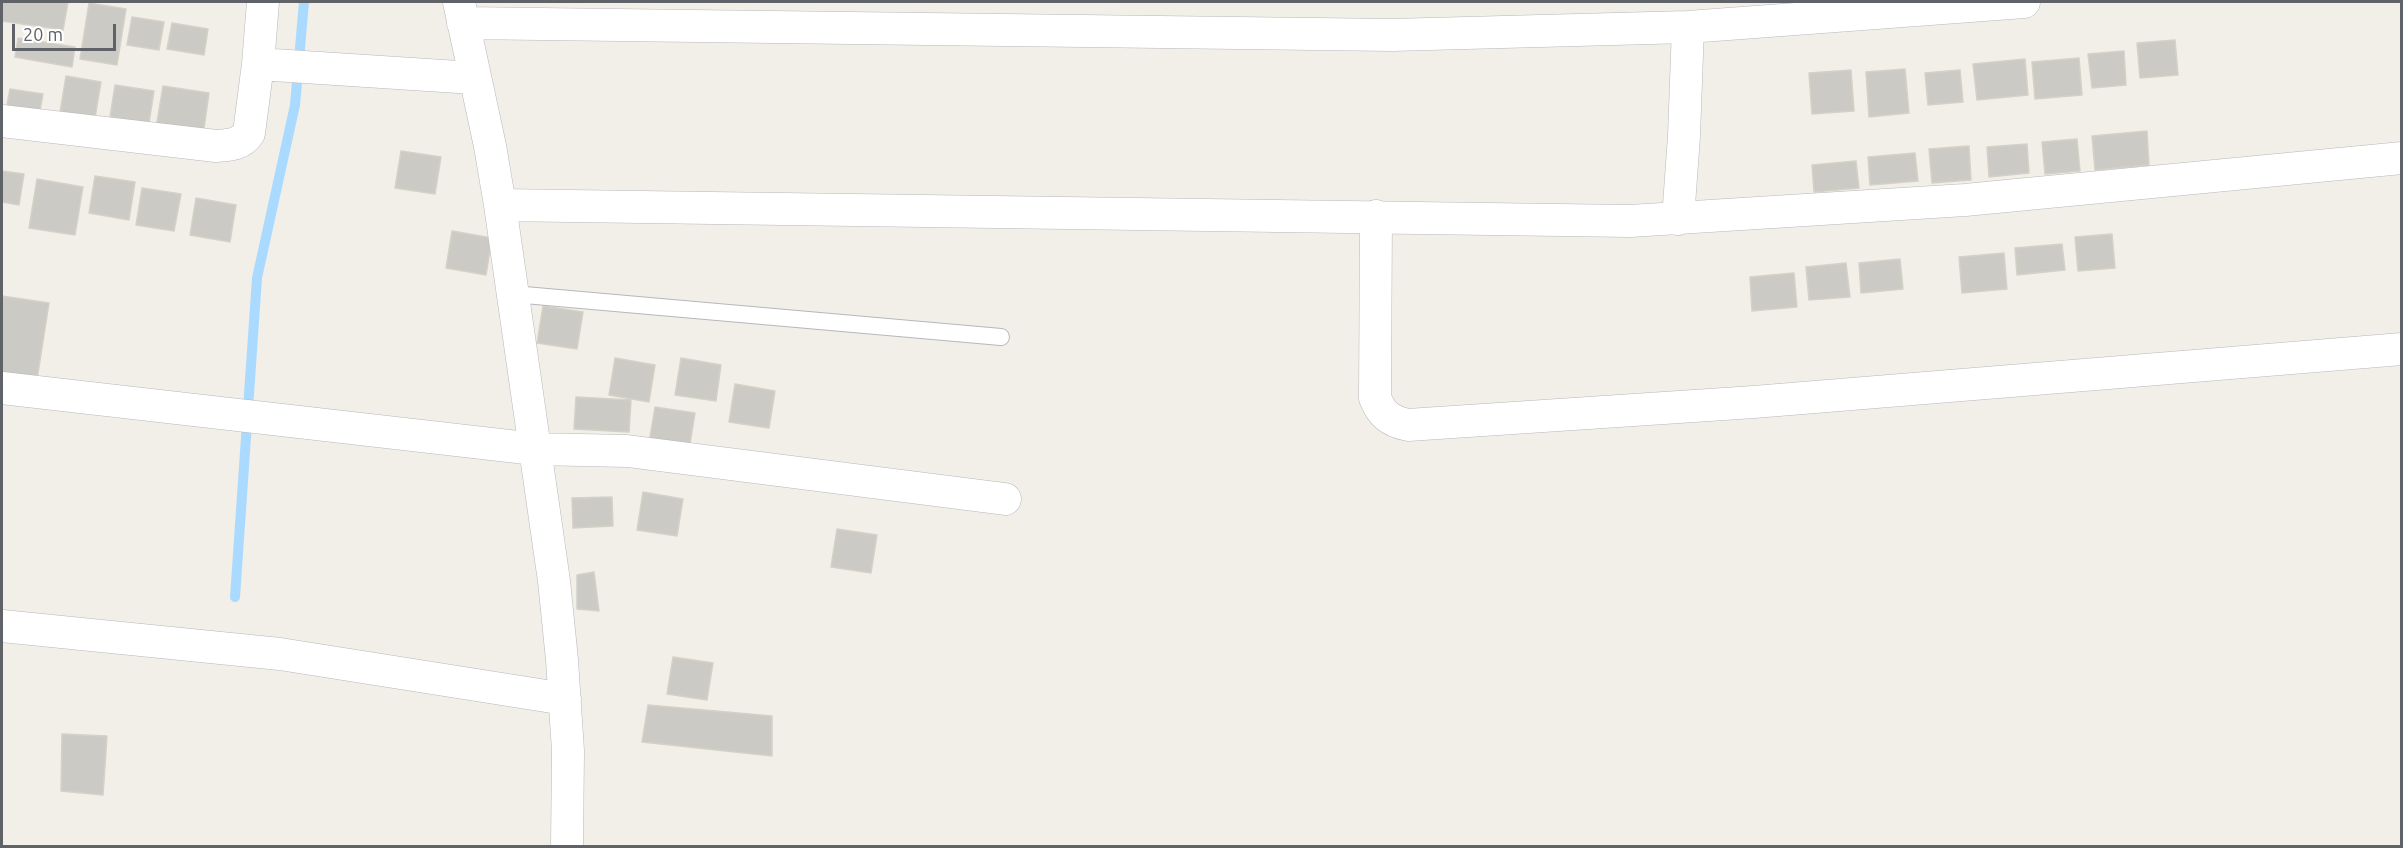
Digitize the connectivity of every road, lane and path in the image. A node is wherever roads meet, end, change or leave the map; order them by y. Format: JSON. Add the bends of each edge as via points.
{"nodes":[{"id":1,"x":263,"y":2,"type":"edge"},
{"id":2,"x":2024,"y":2,"type":"edge"},
{"id":3,"x":461,"y":12,"type":"edge"},
{"id":4,"x":1688,"y":27,"type":"junction"},
{"id":5,"x":258,"y":64,"type":"junction"},
{"id":6,"x":474,"y":78,"type":"junction"},
{"id":7,"x":2,"y":122,"type":"edge"},
{"id":8,"x":2402,"y":158,"type":"edge"},
{"id":9,"x":500,"y":205,"type":"junction"},
{"id":10,"x":1376,"y":216,"type":"junction"},
{"id":11,"x":1678,"y":219,"type":"junction"},
{"id":12,"x":513,"y":294,"type":"junction"},
{"id":13,"x":1001,"y":337,"type":"dead end"},
{"id":14,"x":2402,"y":349,"type":"edge"},
{"id":15,"x":2,"y":388,"type":"edge"},
{"id":16,"x":535,"y":449,"type":"junction"},
{"id":17,"x":1005,"y":499,"type":"dead end"},
{"id":18,"x":2,"y":626,"type":"edge"},
{"id":19,"x":565,"y":699,"type":"junction"},
{"id":20,"x":567,"y":846,"type":"edge"}],
"edges":[{"from":1,"to":5,"type":"street"},
{"from":2,"to":4,"type":"street"},
{"from":3,"to":4,"type":"street","via":[[1380,35]]},
{"from":3,"to":6,"type":"street"},
{"from":4,"to":11,"type":"street"},
{"from":5,"to":6,"type":"street"},
{"from":5,"to":7,"type":"street","via":[[249,133],[234,144],[216,146]]},
{"from":6,"to":9,"type":"street"},
{"from":8,"to":11,"type":"street","via":[[1965,200]]},
{"from":9,"to":10,"type":"street"},
{"from":9,"to":12,"type":"street"},
{"from":10,"to":11,"type":"street","via":[[1549,221]]},
{"from":10,"to":14,"type":"street","via":[[1375,398],[1380,410],[1392,421],[1408,425],[1755,402]]},
{"from":12,"to":13,"type":"lane"},
{"from":12,"to":16,"type":"street"},
{"from":15,"to":16,"type":"street"},
{"from":16,"to":17,"type":"street","via":[[627,451]]},
{"from":16,"to":19,"type":"street","via":[[554,581]]},
{"from":18,"to":19,"type":"street","via":[[280,654]]},
{"from":19,"to":20,"type":"street"}]}
